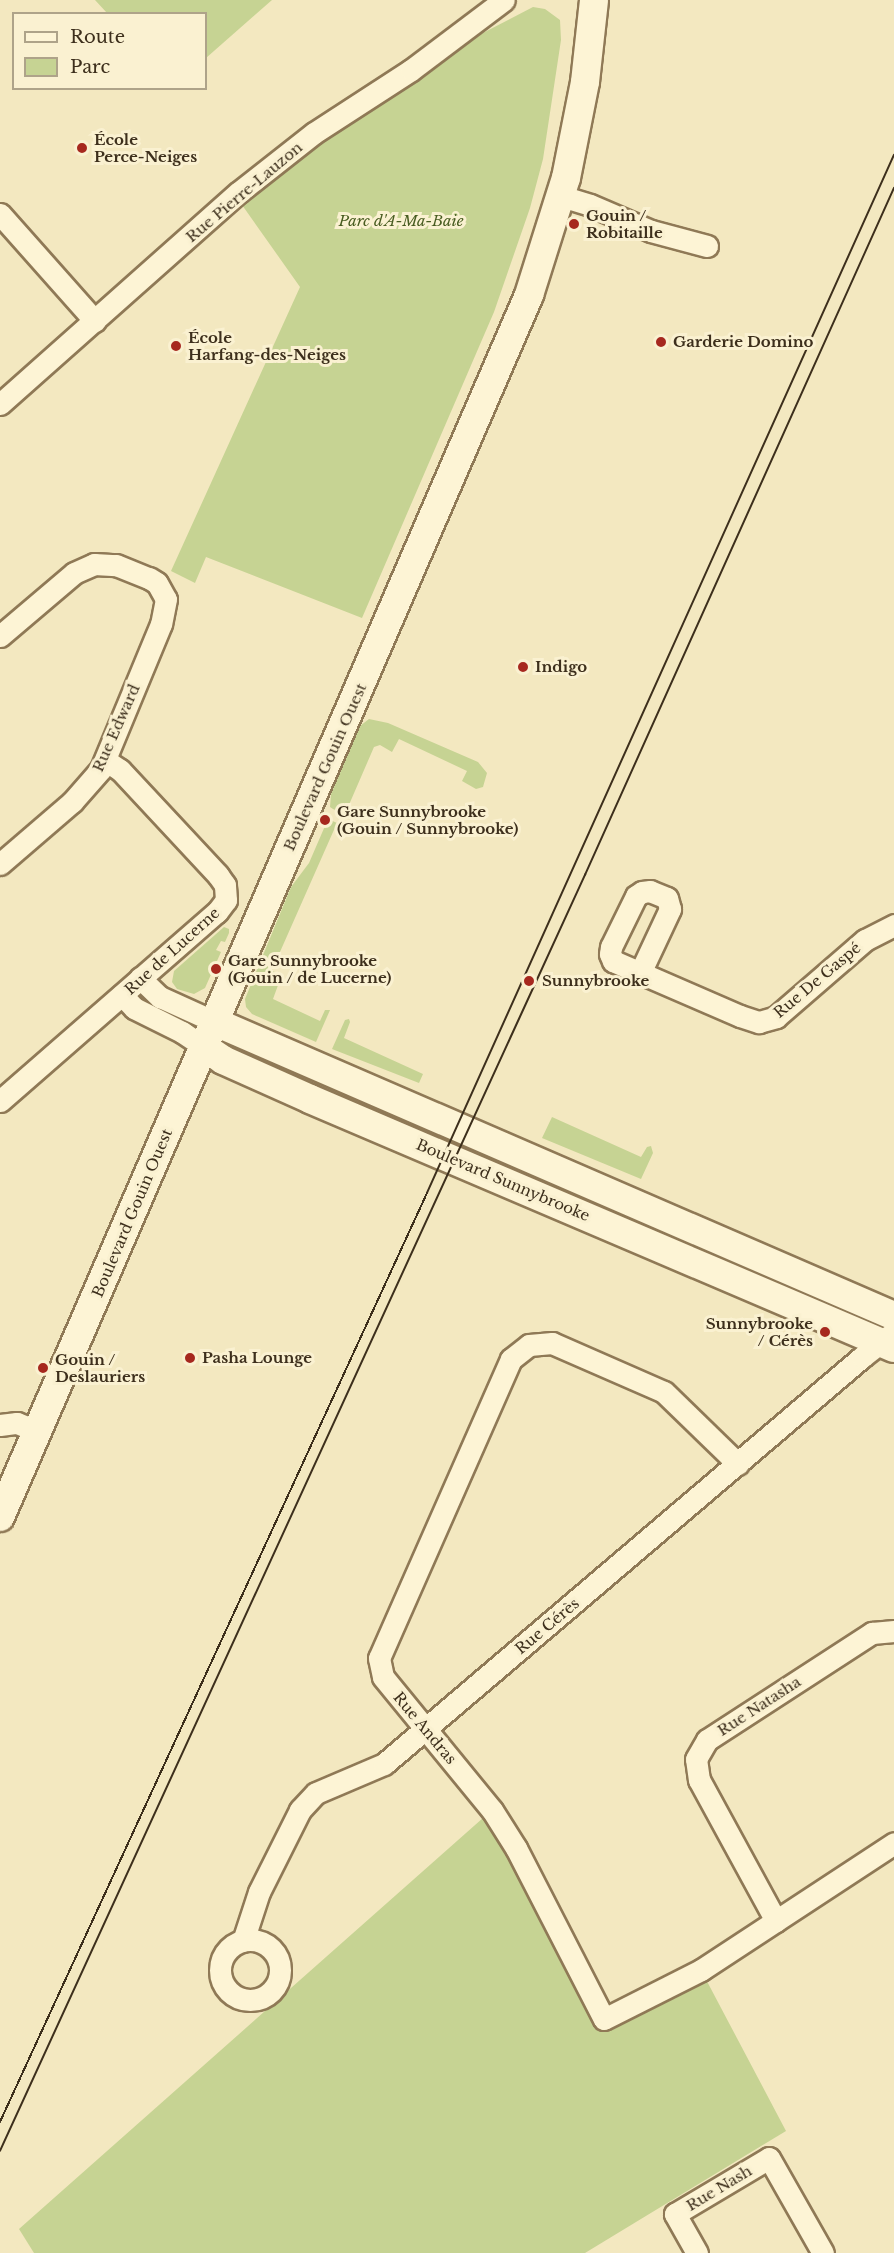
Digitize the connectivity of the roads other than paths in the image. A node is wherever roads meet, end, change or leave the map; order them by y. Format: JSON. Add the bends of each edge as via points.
{"nodes":[{"id":1,"x":504,"y":0,"type":"edge"},
{"id":2,"x":588,"y":6,"type":"edge"},
{"id":3,"x":561,"y":196,"type":"junction"},
{"id":4,"x":0,"y":214,"type":"edge"},
{"id":5,"x":707,"y":246,"type":"dead end"},
{"id":6,"x":95,"y":321,"type":"junction"},
{"id":7,"x":0,"y":404,"type":"edge"},
{"id":8,"x":0,"y":636,"type":"edge"},
{"id":9,"x":105,"y":760,"type":"junction"},
{"id":10,"x":0,"y":864,"type":"edge"},
{"id":11,"x":894,"y":925,"type":"edge"},
{"id":12,"x":640,"y":973,"type":"dead end"},
{"id":13,"x":140,"y":978,"type":"junction"},
{"id":14,"x":122,"y":994,"type":"junction"},
{"id":15,"x":209,"y":1035,"type":"junction"},
{"id":16,"x":0,"y":1101,"type":"edge"},
{"id":17,"x":894,"y":1316,"type":"edge"},
{"id":18,"x":890,"y":1341,"type":"edge"},
{"id":19,"x":0,"y":1425,"type":"edge"},
{"id":20,"x":37,"y":1431,"type":"junction"},
{"id":21,"x":738,"y":1464,"type":"junction"},
{"id":22,"x":1,"y":1512,"type":"edge"},
{"id":23,"x":894,"y":1631,"type":"edge"},
{"id":24,"x":427,"y":1728,"type":"junction"},
{"id":25,"x":894,"y":1843,"type":"edge"},
{"id":26,"x":776,"y":1921,"type":"junction"},
{"id":27,"x":243,"y":1941,"type":"dead end"},
{"id":28,"x":697,"y":2253,"type":"edge"},
{"id":29,"x":823,"y":2253,"type":"edge"}],
"edges":[{"from":1,"to":6,"type":"street","name":"Rue Pierre-Lauzon","via":[[411,70],[314,133],[239,192]]},
{"from":2,"to":3,"type":"main road","name":"Boulevard Gouin Ouest","via":[[580,107]]},
{"from":3,"to":5,"type":"street","via":[[651,231]]},
{"from":3,"to":15,"type":"main road","name":"Boulevard Gouin Ouest","via":[[514,334]]},
{"from":4,"to":6,"type":"street"},
{"from":6,"to":7,"type":"street","name":"Rue Pierre-Lauzon"},
{"from":8,"to":9,"type":"street","name":"Rue Edward","via":[[74,573],[94,564],[130,570],[157,583],[164,592],[166,605],[161,624]]},
{"from":9,"to":10,"type":"street","name":"Rue Edward","via":[[83,791]]},
{"from":9,"to":13,"type":"street","name":"Rue de Lucerne","via":[[120,770],[166,819],[218,875],[226,889],[226,900],[217,912]]},
{"from":11,"to":12,"type":"street","name":"Rue De Gaspé","via":[[865,940],[776,1017],[759,1022]]},
{"from":13,"to":14,"type":"street","name":"Rue de Lucerne"},
{"from":13,"to":15,"type":"street","name":"Boulevard Sunnybrooke"},
{"from":14,"to":15,"type":"street","name":"Boulevard Sunnybrooke","via":[[134,1008],[182,1032]]},
{"from":14,"to":16,"type":"street","name":"Rue de Lucerne"},
{"from":15,"to":17,"type":"main road","name":"Boulevard Sunnybrooke"},
{"from":15,"to":18,"type":"main road","name":"Boulevard Sunnybrooke","via":[[223,1060],[300,1095]]},
{"from":15,"to":20,"type":"main road","name":"Boulevard Gouin Ouest"},
{"from":18,"to":21,"type":"street","name":"Rue Cérès"},
{"from":19,"to":20,"type":"street","via":[[17,1423]]},
{"from":20,"to":22,"type":"main road","name":"Boulevard Gouin Ouest"},
{"from":21,"to":24,"type":"street","name":"Rue Cérès"},
{"from":21,"to":24,"type":"street","name":"Rue Andras","via":[[664,1392],[552,1343],[529,1344],[511,1359],[379,1658],[383,1677]]},
{"from":23,"to":26,"type":"street","name":"Rue Natasha","via":[[872,1633],[707,1740],[696,1759],[699,1780]]},
{"from":24,"to":26,"type":"street","name":"Rue Andras","via":[[492,1810],[516,1848],[604,2019],[701,1970]]},
{"from":24,"to":27,"type":"street","name":"Rue Cérès","via":[[384,1764],[316,1793],[300,1810],[259,1892]]},
{"from":25,"to":26,"type":"street","name":"Rue Andras"},
{"from":28,"to":29,"type":"street","name":"Rue Nash","via":[[675,2214],[769,2158]]}]}
